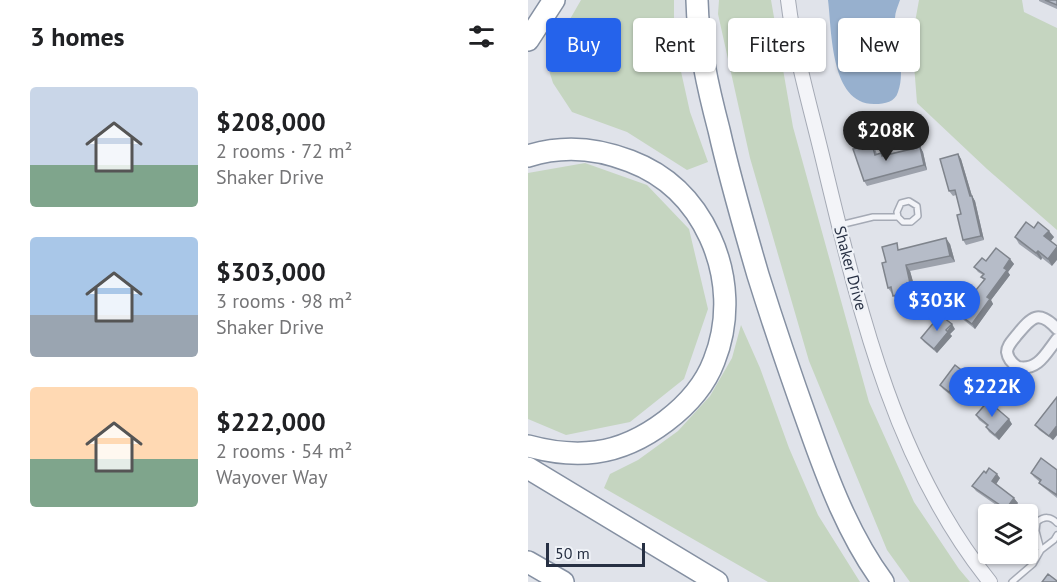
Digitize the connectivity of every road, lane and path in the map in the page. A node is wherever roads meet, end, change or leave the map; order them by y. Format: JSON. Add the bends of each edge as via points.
{"nodes":[{"id":1,"x":554,"y":0,"type":"edge"},
{"id":2,"x":697,"y":0,"type":"edge"},
{"id":3,"x":788,"y":0,"type":"edge"},
{"id":4,"x":528,"y":40,"type":"edge"},
{"id":5,"x":528,"y":156,"type":"edge"},
{"id":6,"x":898,"y":217,"type":"junction"},
{"id":7,"x":839,"y":225,"type":"junction"},
{"id":8,"x":1057,"y":329,"type":"edge"},
{"id":9,"x":1057,"y":339,"type":"edge"},
{"id":10,"x":528,"y":446,"type":"edge"},
{"id":11,"x":528,"y":468,"type":"edge"},
{"id":12,"x":1057,"y":523,"type":"edge"},
{"id":13,"x":1057,"y":535,"type":"edge"},
{"id":14,"x":1041,"y":550,"type":"junction"},
{"id":15,"x":528,"y":562,"type":"edge"},
{"id":16,"x":528,"y":573,"type":"edge"},
{"id":17,"x":546,"y":582,"type":"edge"},
{"id":18,"x":562,"y":582,"type":"edge"},
{"id":19,"x":717,"y":582,"type":"edge"},
{"id":20,"x":883,"y":582,"type":"edge"},
{"id":21,"x":990,"y":582,"type":"edge"},
{"id":22,"x":1012,"y":582,"type":"edge"}],
"edges":[{"from":1,"to":4,"type":"highway"},
{"from":2,"to":20,"type":"highway","via":[[709,90],[772,319],[837,501]]},
{"from":3,"to":7,"type":"street","name":"Shaker Drive"},
{"from":5,"to":10,"type":"highway","via":[[566,148],[616,155],[670,182],[706,227],[723,270],[725,294],[714,363],[675,414],[642,437],[597,452],[571,453]]},
{"from":6,"to":6,"type":"lane","via":[[903,222],[915,220],[918,206],[909,201],[901,203]]},
{"from":6,"to":7,"type":"lane","via":[[873,217]]},
{"from":7,"to":21,"type":"street","name":"Shaker Drive","via":[[878,362],[915,463],[954,533]]},
{"from":8,"to":9,"type":"street","via":[[1046,319],[1030,319],[1009,345],[1009,358],[1018,367],[1031,368]]},
{"from":11,"to":19,"type":"highway"},
{"from":12,"to":14,"type":"lane","via":[[1049,518],[1037,522]]},
{"from":13,"to":14,"type":"lane"},
{"from":14,"to":22,"type":"lane","via":[[1033,564]]},
{"from":15,"to":18,"type":"highway"},
{"from":16,"to":17,"type":"highway"}]}
